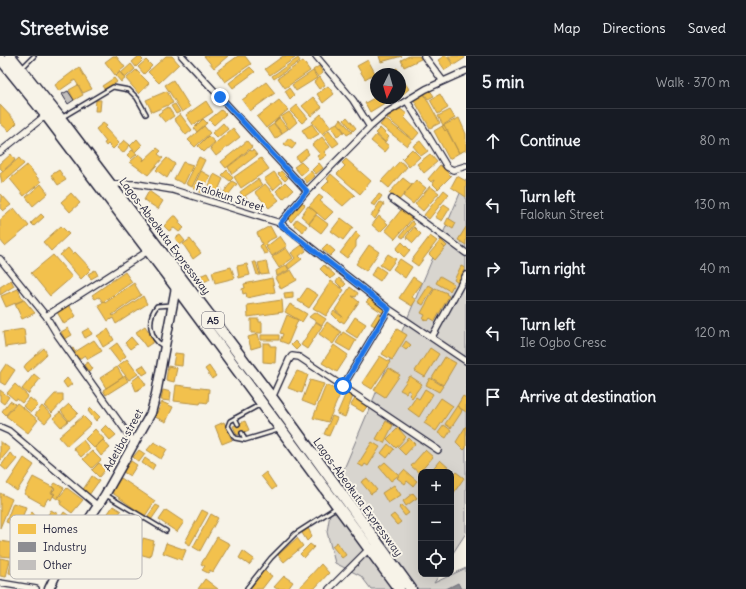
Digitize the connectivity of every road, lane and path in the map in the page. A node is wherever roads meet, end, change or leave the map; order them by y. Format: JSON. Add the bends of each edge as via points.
{"nodes":[{"id":1,"x":10,"y":56,"type":"edge"},
{"id":2,"x":34,"y":56,"type":"edge"},
{"id":3,"x":182,"y":56,"type":"edge"},
{"id":4,"x":316,"y":56,"type":"edge"},
{"id":5,"x":424,"y":56,"type":"edge"},
{"id":6,"x":0,"y":58,"type":"edge"},
{"id":7,"x":21,"y":69,"type":"junction"},
{"id":8,"x":466,"y":71,"type":"edge"},
{"id":9,"x":442,"y":81,"type":"junction"},
{"id":10,"x":407,"y":101,"type":"junction"},
{"id":11,"x":146,"y":114,"type":"dead end"},
{"id":12,"x":46,"y":115,"type":"junction"},
{"id":13,"x":60,"y":118,"type":"junction"},
{"id":14,"x":370,"y":127,"type":"junction"},
{"id":15,"x":0,"y":152,"type":"edge"},
{"id":16,"x":466,"y":166,"type":"edge"},
{"id":17,"x":110,"y":184,"type":"junction"},
{"id":18,"x":307,"y":191,"type":"junction"},
{"id":19,"x":392,"y":199,"type":"dead end"},
{"id":20,"x":280,"y":224,"type":"junction"},
{"id":21,"x":148,"y":251,"type":"junction"},
{"id":22,"x":466,"y":252,"type":"edge"},
{"id":23,"x":0,"y":260,"type":"edge"},
{"id":24,"x":466,"y":275,"type":"edge"},
{"id":25,"x":176,"y":287,"type":"junction"},
{"id":26,"x":172,"y":304,"type":"junction"},
{"id":27,"x":389,"y":309,"type":"junction"},
{"id":28,"x":46,"y":316,"type":"junction"},
{"id":29,"x":432,"y":337,"type":"junction"},
{"id":30,"x":165,"y":347,"type":"junction"},
{"id":31,"x":466,"y":361,"type":"edge"},
{"id":32,"x":343,"y":386,"type":"junction"},
{"id":33,"x":272,"y":398,"type":"junction"},
{"id":34,"x":261,"y":404,"type":"junction"},
{"id":35,"x":235,"y":418,"type":"junction"},
{"id":36,"x":238,"y":424,"type":"dead end"},
{"id":37,"x":0,"y":427,"type":"edge"},
{"id":38,"x":280,"y":429,"type":"junction"},
{"id":39,"x":242,"y":433,"type":"dead end"},
{"id":40,"x":245,"y":440,"type":"junction"},
{"id":41,"x":135,"y":444,"type":"junction"},
{"id":42,"x":438,"y":450,"type":"dead end"},
{"id":43,"x":105,"y":495,"type":"junction"},
{"id":44,"x":98,"y":506,"type":"junction"},
{"id":45,"x":337,"y":506,"type":"junction"},
{"id":46,"x":92,"y":515,"type":"edge"},
{"id":47,"x":139,"y":515,"type":"edge"},
{"id":48,"x":142,"y":517,"type":"edge"},
{"id":49,"x":166,"y":531,"type":"dead end"},
{"id":50,"x":369,"y":549,"type":"junction"},
{"id":51,"x":55,"y":579,"type":"edge"},
{"id":52,"x":0,"y":583,"type":"edge"},
{"id":53,"x":247,"y":588,"type":"dead end"},
{"id":54,"x":36,"y":589,"type":"edge"},
{"id":55,"x":50,"y":589,"type":"edge"},
{"id":56,"x":329,"y":589,"type":"edge"},
{"id":57,"x":399,"y":589,"type":"edge"},
{"id":58,"x":411,"y":589,"type":"edge"}],
"edges":[{"from":1,"to":7,"type":"highway","name":"Lagos-Abeokuta Expressway","number":"A5"},
{"from":2,"to":7,"type":"lane"},
{"from":3,"to":18,"type":"street"},
{"from":4,"to":14,"type":"street","via":[[353,100]]},
{"from":5,"to":9,"type":"street"},
{"from":6,"to":12,"type":"highway","name":"Lagos-Abeokuta Expressway","number":"A5"},
{"from":7,"to":13,"type":"highway","name":"Lagos-Abeokuta Expressway","number":"A5"},
{"from":8,"to":9,"type":"street"},
{"from":9,"to":10,"type":"street"},
{"from":10,"to":14,"type":"street","via":[[386,113]]},
{"from":10,"to":16,"type":"street","via":[[447,167],[453,170]]},
{"from":11,"to":13,"type":"lane","via":[[129,90],[113,87]]},
{"from":12,"to":15,"type":"street"},
{"from":12,"to":21,"type":"highway","name":"Lagos-Abeokuta Expressway","number":"A5"},
{"from":13,"to":17,"type":"highway","name":"Lagos-Abeokuta Expressway","number":"A5"},
{"from":14,"to":18,"type":"street"},
{"from":17,"to":20,"type":"street","name":"Falokun Street","via":[[137,184],[173,190]]},
{"from":17,"to":33,"type":"highway","name":"Lagos-Abeokuta Expressway","number":"A5"},
{"from":18,"to":20,"type":"street"},
{"from":19,"to":22,"type":"street"},
{"from":20,"to":27,"type":"street","name":"Falokun Street"},
{"from":21,"to":25,"type":"highway","name":"Lagos-Abeokuta Expressway","number":"A5"},
{"from":21,"to":28,"type":"street"},
{"from":23,"to":28,"type":"street"},
{"from":24,"to":29,"type":"street"},
{"from":25,"to":26,"type":"street","name":"Adetiba street"},
{"from":25,"to":34,"type":"highway","name":"Lagos-Abeokuta Expressway","number":"A5"},
{"from":26,"to":30,"type":"street","name":"Adetiba street"},
{"from":26,"to":30,"type":"lane","via":[[157,306],[150,322],[157,343]]},
{"from":27,"to":29,"type":"street","name":"Falokun Street"},
{"from":27,"to":32,"type":"street"},
{"from":28,"to":41,"type":"street"},
{"from":29,"to":31,"type":"street","name":"Falokun Street"},
{"from":30,"to":41,"type":"street","name":"Adetiba street","via":[[151,413]]},
{"from":32,"to":33,"type":"street","via":[[299,357],[292,356]]},
{"from":32,"to":42,"type":"street"},
{"from":33,"to":58,"type":"highway","name":"Lagos-Abeokuta Expressway","number":"A5"},
{"from":34,"to":35,"type":"lane"},
{"from":34,"to":38,"type":"highway","name":"Lagos-Abeokuta Expressway","number":"A5"},
{"from":35,"to":36,"type":"lane"},
{"from":35,"to":40,"type":"lane","via":[[228,426],[235,438]]},
{"from":37,"to":44,"type":"street","via":[[9,431]]},
{"from":38,"to":40,"type":"lane"},
{"from":38,"to":45,"type":"highway","name":"Lagos-Abeokuta Expressway","number":"A5"},
{"from":39,"to":40,"type":"lane"},
{"from":41,"to":43,"type":"street","name":"Adetiba street"},
{"from":43,"to":44,"type":"street","name":"Adetiba street"},
{"from":43,"to":47,"type":"lane"},
{"from":44,"to":46,"type":"street","name":"Adetiba street"},
{"from":45,"to":50,"type":"highway","name":"Lagos-Abeokuta Expressway","number":"A5"},
{"from":45,"to":53,"type":"lane","via":[[295,534]]},
{"from":48,"to":49,"type":"lane"},
{"from":50,"to":56,"type":"street"},
{"from":50,"to":57,"type":"highway","name":"Lagos-Abeokuta Expressway","number":"A5"},
{"from":51,"to":55,"type":"street","name":"Adetiba street"},
{"from":52,"to":54,"type":"street"}]}
